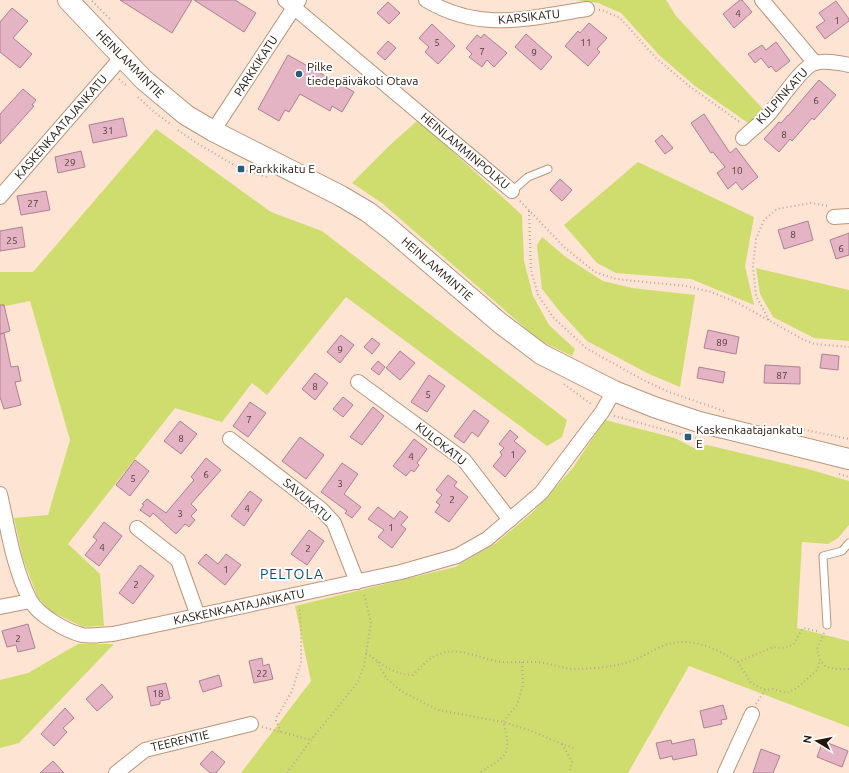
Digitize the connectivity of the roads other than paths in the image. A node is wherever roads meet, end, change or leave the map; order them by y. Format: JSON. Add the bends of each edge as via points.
{"nodes":[{"id":1,"x":68,"y":0,"type":"edge"},
{"id":2,"x":426,"y":0,"type":"edge"},
{"id":3,"x":762,"y":0,"type":"edge"},
{"id":4,"x":293,"y":2,"type":"edge"},
{"id":5,"x":587,"y":9,"type":"road end"},
{"id":6,"x":121,"y":58,"type":"junction"},
{"id":7,"x":815,"y":63,"type":"junction"},
{"id":8,"x":849,"y":65,"type":"edge"},
{"id":9,"x":213,"y":131,"type":"junction"},
{"id":10,"x":747,"y":134,"type":"road end"},
{"id":11,"x":548,"y":169,"type":"dead end"},
{"id":12,"x":512,"y":191,"type":"joint"},
{"id":13,"x":0,"y":197,"type":"edge"},
{"id":14,"x":849,"y":216,"type":"edge"},
{"id":15,"x":834,"y":217,"type":"road end"},
{"id":16,"x":358,"y":382,"type":"dead end"},
{"id":17,"x":614,"y":391,"type":"junction"},
{"id":18,"x":230,"y":439,"type":"dead end"},
{"id":19,"x":849,"y":460,"type":"edge"},
{"id":20,"x":0,"y":494,"type":"edge"},
{"id":21,"x":510,"y":520,"type":"junction"},
{"id":22,"x":137,"y":528,"type":"dead end"},
{"id":23,"x":849,"y":543,"type":"edge"},
{"id":24,"x":357,"y":582,"type":"junction"},
{"id":25,"x":30,"y":601,"type":"junction"},
{"id":26,"x":0,"y":607,"type":"edge"},
{"id":27,"x":198,"y":616,"type":"junction"},
{"id":28,"x":827,"y":625,"type":"road end"},
{"id":29,"x":752,"y":714,"type":"road end"},
{"id":30,"x":251,"y":724,"type":"road end"},
{"id":31,"x":116,"y":773,"type":"edge"},
{"id":32,"x":726,"y":773,"type":"edge"}],
"edges":[{"from":1,"to":6,"type":"street","name":"HEINLAMMINTIE"},
{"from":2,"to":5,"type":"street","name":"KARSIKATU","via":[[459,16],[488,21],[512,21]]},
{"from":3,"to":7,"type":"street"},
{"from":4,"to":9,"type":"street","name":"PARKKIKATU"},
{"from":4,"to":12,"type":"street","name":"HEINLAMMINPOLKU"},
{"from":6,"to":9,"type":"street","name":"HEINLAMMINTIE","via":[[186,115]]},
{"from":6,"to":13,"type":"street","name":"KASKENKAATAJANKATU"},
{"from":7,"to":8,"type":"street","name":"KULPINKATU"},
{"from":7,"to":10,"type":"street","name":"KULPINKATU","via":[[800,75],[767,116]]},
{"from":9,"to":17,"type":"street","name":"HEINLAMMINTIE","via":[[368,212],[500,323],[541,354]]},
{"from":11,"to":12,"type":"lane","via":[[528,177]]},
{"from":14,"to":15,"type":"street"},
{"from":16,"to":21,"type":"street","name":"KULOKATU","via":[[464,460]]},
{"from":17,"to":19,"type":"street","name":"HEINLAMMINTIE","via":[[699,422]]},
{"from":17,"to":21,"type":"street","name":"KASKENKAATAJANKATU","via":[[602,412],[541,493]]},
{"from":18,"to":24,"type":"street","name":"SAVUKATU","via":[[321,509],[334,523]]},
{"from":20,"to":25,"type":"street","name":"KASKENKAATAJANKATU","via":[[15,564]]},
{"from":21,"to":24,"type":"street","name":"KASKENKAATAJANKATU","via":[[457,556]]},
{"from":22,"to":27,"type":"street","via":[[178,560]]},
{"from":23,"to":28,"type":"lane","via":[[842,551],[823,556]]},
{"from":24,"to":27,"type":"street","name":"KASKENKAATAJANKATU"},
{"from":25,"to":26,"type":"street"},
{"from":25,"to":27,"type":"street","name":"KASKENKAATAJANKATU","via":[[45,617],[83,635],[113,634]]},
{"from":29,"to":32,"type":"street"},
{"from":30,"to":31,"type":"street","name":"TEERENTIE","via":[[145,750]]}]}
